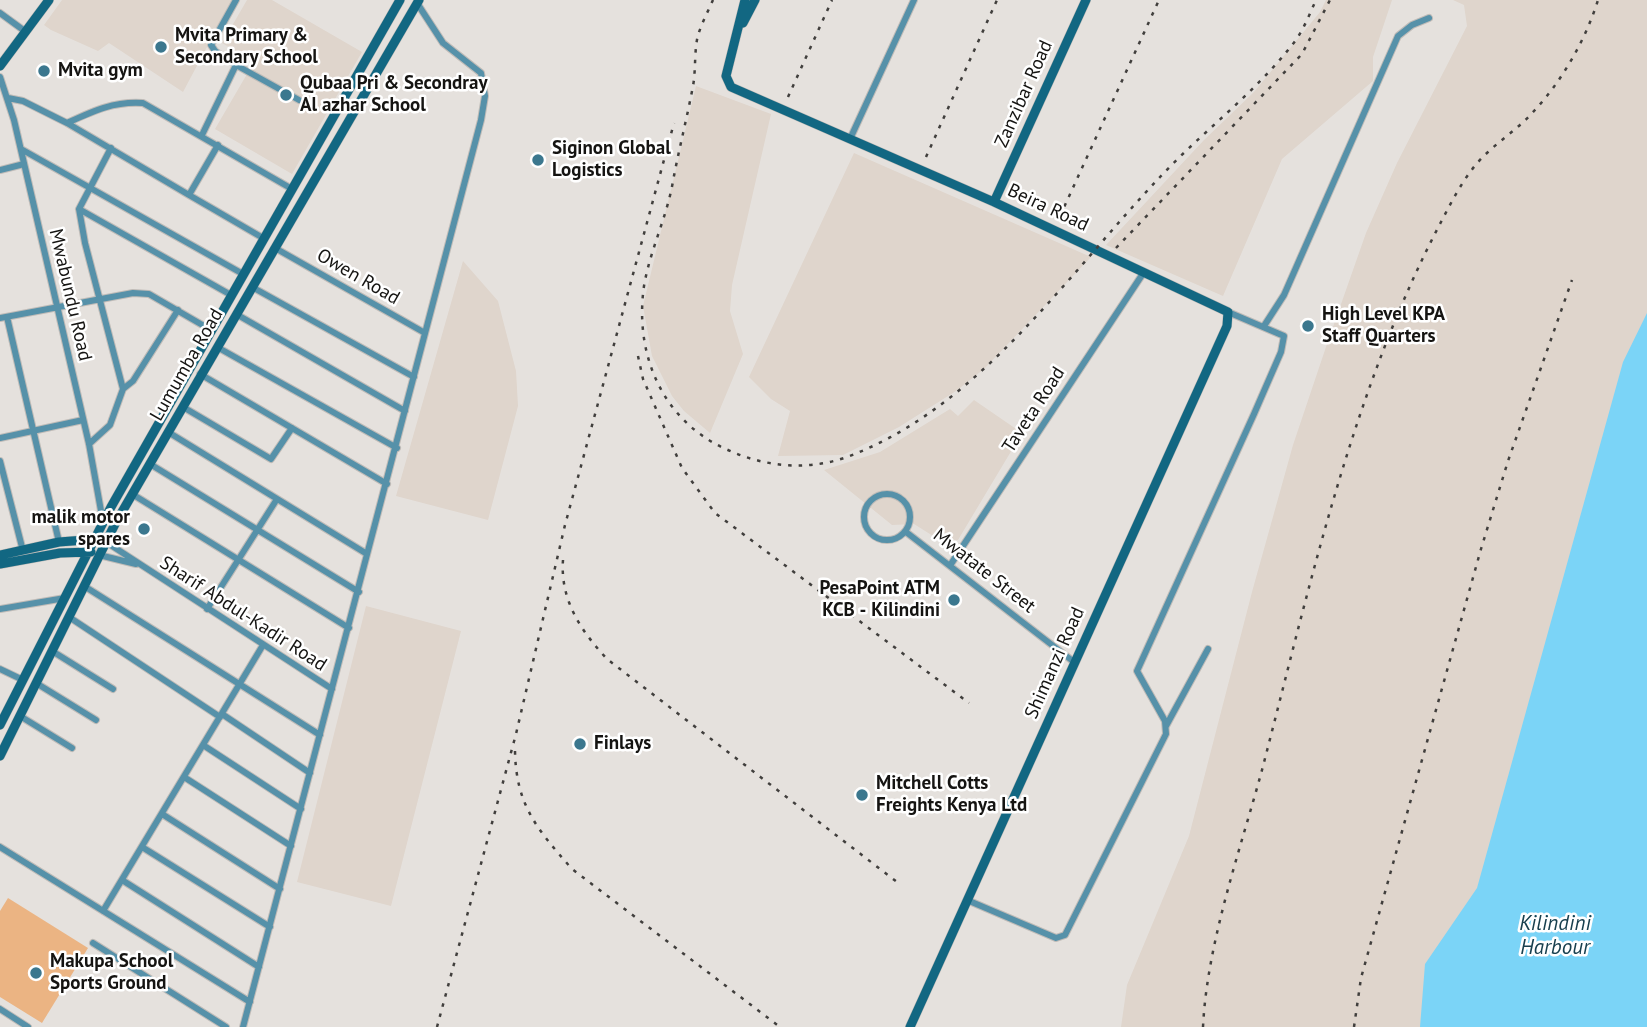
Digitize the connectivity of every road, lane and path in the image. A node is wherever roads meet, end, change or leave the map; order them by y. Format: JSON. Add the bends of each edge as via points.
{"nodes":[{"id":1,"x":48,"y":0,"type":"edge"},
{"id":2,"x":236,"y":0,"type":"edge"},
{"id":3,"x":400,"y":0,"type":"edge"},
{"id":4,"x":745,"y":0,"type":"edge"},
{"id":5,"x":755,"y":0,"type":"edge"},
{"id":6,"x":914,"y":0,"type":"edge"},
{"id":7,"x":1086,"y":0,"type":"edge"},
{"id":8,"x":418,"y":1,"type":"edge"},
{"id":9,"x":0,"y":13,"type":"edge"},
{"id":10,"x":1429,"y":18,"type":"dead end"},
{"id":11,"x":26,"y":32,"type":"junction"},
{"id":12,"x":735,"y":36,"type":"junction"},
{"id":13,"x":236,"y":65,"type":"junction"},
{"id":14,"x":0,"y":66,"type":"edge"},
{"id":15,"x":0,"y":77,"type":"edge"},
{"id":16,"x":8,"y":98,"type":"junction"},
{"id":17,"x":299,"y":100,"type":"dead end"},
{"id":18,"x":67,"y":123,"type":"junction"},
{"id":19,"x":202,"y":135,"type":"junction"},
{"id":20,"x":850,"y":139,"type":"junction"},
{"id":21,"x":218,"y":145,"type":"junction"},
{"id":22,"x":111,"y":148,"type":"junction"},
{"id":23,"x":21,"y":149,"type":"junction"},
{"id":24,"x":24,"y":164,"type":"junction"},
{"id":25,"x":0,"y":170,"type":"edge"},
{"id":26,"x":90,"y":187,"type":"junction"},
{"id":27,"x":292,"y":188,"type":"junction"},
{"id":28,"x":190,"y":195,"type":"junction"},
{"id":29,"x":994,"y":202,"type":"junction"},
{"id":30,"x":282,"y":206,"type":"junction"},
{"id":31,"x":79,"y":209,"type":"junction"},
{"id":32,"x":294,"y":214,"type":"junction"},
{"id":33,"x":263,"y":238,"type":"junction"},
{"id":34,"x":275,"y":248,"type":"junction"},
{"id":35,"x":1144,"y":272,"type":"junction"},
{"id":36,"x":243,"y":274,"type":"junction"},
{"id":37,"x":252,"y":287,"type":"junction"},
{"id":38,"x":231,"y":295,"type":"junction"},
{"id":39,"x":102,"y":298,"type":"junction"},
{"id":40,"x":56,"y":309,"type":"junction"},
{"id":41,"x":178,"y":310,"type":"junction"},
{"id":42,"x":1228,"y":312,"type":"junction"},
{"id":43,"x":236,"y":314,"type":"junction"},
{"id":44,"x":3,"y":318,"type":"edge"},
{"id":45,"x":1265,"y":326,"type":"junction"},
{"id":46,"x":211,"y":330,"type":"junction"},
{"id":47,"x":425,"y":333,"type":"junction"},
{"id":48,"x":217,"y":347,"type":"junction"},
{"id":49,"x":200,"y":374,"type":"junction"},
{"id":50,"x":414,"y":377,"type":"junction"},
{"id":51,"x":123,"y":389,"type":"junction"},
{"id":52,"x":183,"y":407,"type":"junction"},
{"id":53,"x":405,"y":411,"type":"junction"},
{"id":54,"x":83,"y":419,"type":"junction"},
{"id":55,"x":292,"y":428,"type":"junction"},
{"id":56,"x":32,"y":431,"type":"junction"},
{"id":57,"x":168,"y":432,"type":"junction"},
{"id":58,"x":0,"y":439,"type":"edge"},
{"id":59,"x":89,"y":444,"type":"junction"},
{"id":60,"x":397,"y":447,"type":"junction"},
{"id":61,"x":0,"y":461,"type":"edge"},
{"id":62,"x":150,"y":464,"type":"junction"},
{"id":63,"x":387,"y":484,"type":"junction"},
{"id":64,"x":132,"y":495,"type":"junction"},
{"id":65,"x":277,"y":499,"type":"junction"},
{"id":66,"x":103,"y":522,"type":"junction"},
{"id":67,"x":258,"y":529,"type":"junction"},
{"id":68,"x":906,"y":531,"type":"junction"},
{"id":69,"x":95,"y":538,"type":"junction"},
{"id":70,"x":59,"y":542,"type":"junction"},
{"id":71,"x":106,"y":542,"type":"junction"},
{"id":72,"x":23,"y":551,"type":"junction"},
{"id":73,"x":88,"y":551,"type":"junction"},
{"id":74,"x":367,"y":554,"type":"junction"},
{"id":75,"x":0,"y":555,"type":"edge"},
{"id":76,"x":99,"y":555,"type":"junction"},
{"id":77,"x":239,"y":560,"type":"junction"},
{"id":78,"x":0,"y":564,"type":"edge"},
{"id":79,"x":951,"y":564,"type":"junction"},
{"id":80,"x":138,"y":565,"type":"junction"},
{"id":81,"x":84,"y":586,"type":"junction"},
{"id":82,"x":359,"y":592,"type":"junction"},
{"id":83,"x":65,"y":598,"type":"junction"},
{"id":84,"x":0,"y":609,"type":"edge"},
{"id":85,"x":207,"y":609,"type":"junction"},
{"id":86,"x":69,"y":617,"type":"junction"},
{"id":87,"x":349,"y":628,"type":"junction"},
{"id":88,"x":263,"y":645,"type":"junction"},
{"id":89,"x":1208,"y":649,"type":"dead end"},
{"id":90,"x":52,"y":651,"type":"junction"},
{"id":91,"x":1074,"y":663,"type":"junction"},
{"id":92,"x":0,"y":669,"type":"edge"},
{"id":93,"x":23,"y":680,"type":"junction"},
{"id":94,"x":36,"y":683,"type":"junction"},
{"id":95,"x":240,"y":684,"type":"junction"},
{"id":96,"x":113,"y":689,"type":"dead end"},
{"id":97,"x":332,"y":689,"type":"junction"},
{"id":98,"x":3,"y":713,"type":"edge"},
{"id":99,"x":221,"y":715,"type":"junction"},
{"id":100,"x":20,"y":716,"type":"junction"},
{"id":101,"x":96,"y":720,"type":"dead end"},
{"id":102,"x":0,"y":725,"type":"edge"},
{"id":103,"x":1167,"y":726,"type":"junction"},
{"id":104,"x":320,"y":735,"type":"junction"},
{"id":105,"x":203,"y":745,"type":"junction"},
{"id":106,"x":72,"y":748,"type":"dead end"},
{"id":107,"x":0,"y":757,"type":"edge"},
{"id":108,"x":310,"y":773,"type":"junction"},
{"id":109,"x":184,"y":777,"type":"junction"},
{"id":110,"x":300,"y":809,"type":"junction"},
{"id":111,"x":162,"y":814,"type":"junction"},
{"id":112,"x":291,"y":846,"type":"junction"},
{"id":113,"x":0,"y":847,"type":"edge"},
{"id":114,"x":142,"y":847,"type":"junction"},
{"id":115,"x":122,"y":880,"type":"junction"},
{"id":116,"x":280,"y":889,"type":"junction"},
{"id":117,"x":967,"y":900,"type":"junction"},
{"id":118,"x":103,"y":911,"type":"junction"},
{"id":119,"x":270,"y":927,"type":"junction"},
{"id":120,"x":93,"y":943,"type":"dead end"},
{"id":121,"x":259,"y":967,"type":"junction"},
{"id":122,"x":250,"y":1002,"type":"junction"},
{"id":123,"x":0,"y":1009,"type":"edge"},
{"id":124,"x":28,"y":1027,"type":"edge"},
{"id":125,"x":226,"y":1027,"type":"edge"},
{"id":126,"x":243,"y":1027,"type":"edge"},
{"id":127,"x":909,"y":1027,"type":"edge"}],
"edges":[{"from":1,"to":11,"type":"main road"},
{"from":2,"to":13,"type":"street","via":[[211,45]]},
{"from":3,"to":27,"type":"main road","name":"Lumumba Road"},
{"from":4,"to":12,"type":"main road"},
{"from":5,"to":12,"type":"main road"},
{"from":6,"to":20,"type":"street"},
{"from":7,"to":29,"type":"main road","name":"Zanzibar Road"},
{"from":8,"to":32,"type":"main road","name":"Lumumba Road"},
{"from":8,"to":47,"type":"street","via":[[443,43],[484,80],[481,120]]},
{"from":9,"to":11,"type":"street"},
{"from":10,"to":45,"type":"street","via":[[1398,36],[1284,295]]},
{"from":11,"to":14,"type":"main road"},
{"from":12,"to":20,"type":"main road","name":"Beira Road","via":[[726,76],[731,87]]},
{"from":13,"to":17,"type":"street"},
{"from":13,"to":19,"type":"street"},
{"from":15,"to":16,"type":"street","name":"Mwabundu Road"},
{"from":16,"to":18,"type":"street"},
{"from":16,"to":23,"type":"street","name":"Mwabundu Road"},
{"from":18,"to":19,"type":"street","via":[[110,105],[143,103]]},
{"from":18,"to":22,"type":"street"},
{"from":19,"to":21,"type":"street"},
{"from":20,"to":29,"type":"main road","name":"Beira Road"},
{"from":21,"to":27,"type":"street"},
{"from":21,"to":28,"type":"street"},
{"from":22,"to":26,"type":"street"},
{"from":22,"to":28,"type":"street"},
{"from":23,"to":24,"type":"street","name":"Mwabundu Road"},
{"from":23,"to":26,"type":"street"},
{"from":24,"to":25,"type":"street"},
{"from":24,"to":40,"type":"street","name":"Mwabundu Road"},
{"from":26,"to":31,"type":"street"},
{"from":26,"to":36,"type":"street"},
{"from":27,"to":30,"type":"main road","name":"Lumumba Road"},
{"from":28,"to":33,"type":"street"},
{"from":29,"to":35,"type":"main road","name":"Beira Road"},
{"from":30,"to":32,"type":"main road"},
{"from":30,"to":33,"type":"main road","name":"Lumumba Road"},
{"from":31,"to":38,"type":"street"},
{"from":31,"to":39,"type":"street"},
{"from":32,"to":34,"type":"main road","name":"Lumumba Road"},
{"from":33,"to":36,"type":"main road","name":"Lumumba Road"},
{"from":34,"to":37,"type":"main road","name":"Lumumba Road"},
{"from":34,"to":47,"type":"street","name":"Owen Road"},
{"from":35,"to":42,"type":"main road","name":"Beira Road"},
{"from":35,"to":79,"type":"street","name":"Taveta Road"},
{"from":36,"to":38,"type":"main road","name":"Lumumba Road"},
{"from":37,"to":43,"type":"main road","name":"Lumumba Road"},
{"from":37,"to":50,"type":"street"},
{"from":38,"to":46,"type":"main road","name":"Lumumba Road"},
{"from":39,"to":40,"type":"street"},
{"from":39,"to":41,"type":"street","via":[[149,294]]},
{"from":39,"to":51,"type":"street"},
{"from":40,"to":44,"type":"street"},
{"from":40,"to":54,"type":"street","name":"Mwabundu Road"},
{"from":41,"to":46,"type":"street"},
{"from":41,"to":51,"type":"street","via":[[140,371]]},
{"from":42,"to":45,"type":"street"},
{"from":42,"to":91,"type":"main road","name":"Shimanzi Road","via":[[1227,326]]},
{"from":43,"to":48,"type":"main road","name":"Lumumba Road"},
{"from":43,"to":53,"type":"street"},
{"from":44,"to":56,"type":"street"},
{"from":45,"to":103,"type":"street","via":[[1284,336],[1281,352],[1137,671]]},
{"from":46,"to":66,"type":"main road","name":"Lumumba Road"},
{"from":47,"to":50,"type":"street"},
{"from":48,"to":49,"type":"main road","name":"Lumumba Road"},
{"from":48,"to":60,"type":"street"},
{"from":49,"to":52,"type":"main road","name":"Lumumba Road"},
{"from":49,"to":55,"type":"street"},
{"from":50,"to":53,"type":"street"},
{"from":51,"to":59,"type":"street","via":[[106,430]]},
{"from":52,"to":55,"type":"street","via":[[271,459]]},
{"from":52,"to":57,"type":"main road","name":"Lumumba Road"},
{"from":53,"to":60,"type":"street"},
{"from":54,"to":56,"type":"street"},
{"from":54,"to":59,"type":"street","name":"Mwabundu Road"},
{"from":55,"to":63,"type":"street"},
{"from":56,"to":58,"type":"street"},
{"from":56,"to":70,"type":"street"},
{"from":57,"to":62,"type":"main road","name":"Lumumba Road"},
{"from":57,"to":65,"type":"street"},
{"from":59,"to":66,"type":"street","name":"Mwabundu Road"},
{"from":60,"to":63,"type":"street"},
{"from":61,"to":72,"type":"street"},
{"from":62,"to":64,"type":"main road","name":"Lumumba Road"},
{"from":62,"to":67,"type":"street"},
{"from":63,"to":74,"type":"street"},
{"from":64,"to":71,"type":"main road","name":"Lumumba Road"},
{"from":64,"to":77,"type":"street"},
{"from":65,"to":67,"type":"street"},
{"from":65,"to":74,"type":"street"},
{"from":66,"to":69,"type":"main road","name":"Lumumba Road"},
{"from":67,"to":77,"type":"street"},
{"from":67,"to":82,"type":"street"},
{"from":68,"to":68,"type":"street","via":[[893,540],[872,534],[864,521],[871,500],[885,494],[900,498],[910,517]]},
{"from":68,"to":79,"type":"street","name":"Mwatate Street"},
{"from":69,"to":70,"type":"main road"},
{"from":69,"to":71,"type":"main road"},
{"from":69,"to":73,"type":"main road","name":"Lumumba Road"},
{"from":70,"to":72,"type":"main road"},
{"from":71,"to":76,"type":"main road","name":"Lumumba Road"},
{"from":71,"to":80,"type":"street","name":"Sharif Abdul-Kadir Road"},
{"from":72,"to":75,"type":"main road"},
{"from":73,"to":76,"type":"main road"},
{"from":73,"to":78,"type":"main road"},
{"from":73,"to":83,"type":"main road","name":"Lumumba Road"},
{"from":74,"to":82,"type":"street"},
{"from":76,"to":80,"type":"street","name":"Sharif Abdul-Kadir Road"},
{"from":76,"to":81,"type":"main road","name":"Lumumba Road"},
{"from":77,"to":85,"type":"street"},
{"from":77,"to":87,"type":"street"},
{"from":79,"to":91,"type":"street","name":"Mwatate Street"},
{"from":80,"to":85,"type":"street","name":"Sharif Abdul-Kadir Road"},
{"from":81,"to":86,"type":"main road","name":"Lumumba Road"},
{"from":81,"to":95,"type":"street"},
{"from":82,"to":87,"type":"street"},
{"from":83,"to":84,"type":"street"},
{"from":83,"to":93,"type":"main road","name":"Lumumba Road"},
{"from":85,"to":88,"type":"street","name":"Sharif Abdul-Kadir Road"},
{"from":86,"to":90,"type":"main road","name":"Lumumba Road"},
{"from":86,"to":99,"type":"street"},
{"from":87,"to":97,"type":"street"},
{"from":88,"to":95,"type":"street"},
{"from":88,"to":97,"type":"street","name":"Sharif Abdul-Kadir Road"},
{"from":89,"to":103,"type":"street"},
{"from":90,"to":94,"type":"main road","name":"Lumumba Road"},
{"from":90,"to":96,"type":"street"},
{"from":91,"to":117,"type":"main road","name":"Shimanzi Road"},
{"from":92,"to":93,"type":"street"},
{"from":93,"to":98,"type":"main road","name":"Lumumba Road"},
{"from":94,"to":100,"type":"main road","name":"Lumumba Road"},
{"from":94,"to":101,"type":"street"},
{"from":95,"to":99,"type":"street"},
{"from":95,"to":104,"type":"street"},
{"from":97,"to":104,"type":"street"},
{"from":98,"to":102,"type":"main road","name":"Lumumba Road"},
{"from":99,"to":105,"type":"street"},
{"from":99,"to":108,"type":"street"},
{"from":100,"to":106,"type":"street"},
{"from":100,"to":107,"type":"main road","name":"Lumumba Road"},
{"from":103,"to":117,"type":"street","via":[[1065,935],[1056,938]]},
{"from":104,"to":108,"type":"street"},
{"from":105,"to":109,"type":"street"},
{"from":105,"to":110,"type":"street"},
{"from":108,"to":110,"type":"street"},
{"from":109,"to":111,"type":"street"},
{"from":109,"to":112,"type":"street"},
{"from":110,"to":112,"type":"street"},
{"from":111,"to":114,"type":"street"},
{"from":111,"to":116,"type":"street"},
{"from":112,"to":116,"type":"street"},
{"from":113,"to":118,"type":"street"},
{"from":114,"to":115,"type":"street"},
{"from":114,"to":119,"type":"street"},
{"from":115,"to":118,"type":"street"},
{"from":115,"to":121,"type":"street"},
{"from":116,"to":119,"type":"street"},
{"from":117,"to":127,"type":"main road","name":"Shimanzi Road"},
{"from":118,"to":122,"type":"street"},
{"from":119,"to":121,"type":"street"},
{"from":120,"to":125,"type":"street"},
{"from":121,"to":122,"type":"street"},
{"from":122,"to":126,"type":"street"},
{"from":123,"to":124,"type":"street"}]}
